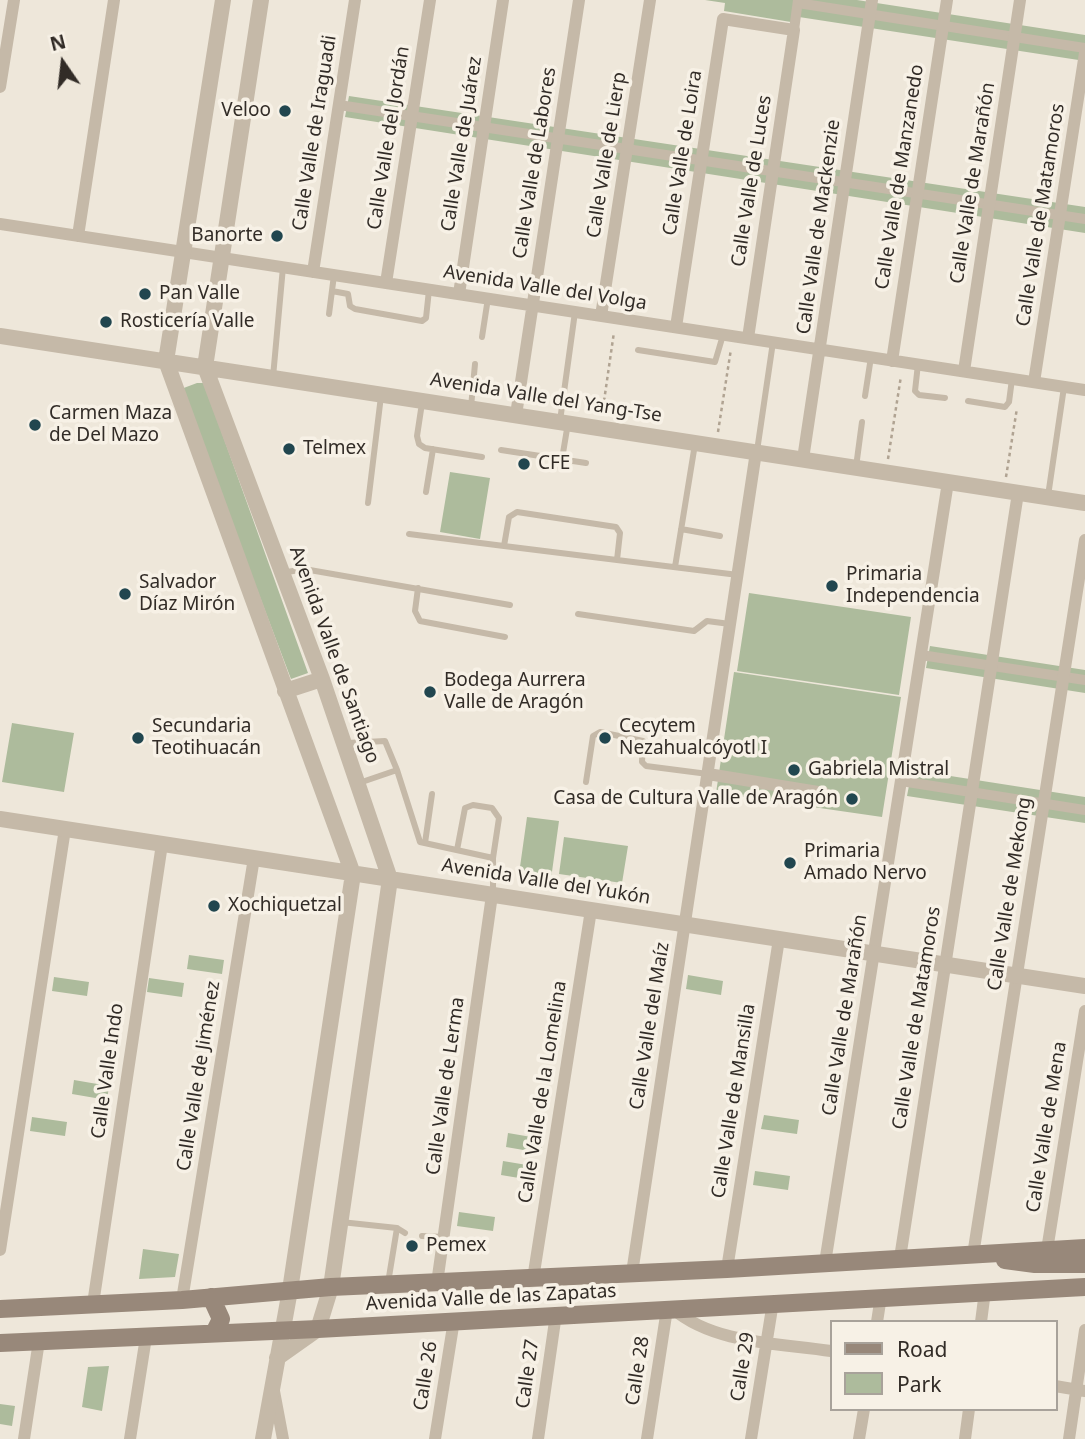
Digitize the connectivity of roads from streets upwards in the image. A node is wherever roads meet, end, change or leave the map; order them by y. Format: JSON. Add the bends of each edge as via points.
{"nodes":[{"id":1,"x":14,"y":0,"type":"edge"},
{"id":2,"x":114,"y":0,"type":"edge"},
{"id":3,"x":223,"y":0,"type":"edge"},
{"id":4,"x":261,"y":0,"type":"edge"},
{"id":5,"x":355,"y":0,"type":"edge"},
{"id":6,"x":429,"y":0,"type":"edge"},
{"id":7,"x":503,"y":0,"type":"edge"},
{"id":8,"x":579,"y":0,"type":"edge"},
{"id":9,"x":650,"y":0,"type":"edge"},
{"id":10,"x":872,"y":0,"type":"edge"},
{"id":11,"x":947,"y":0,"type":"edge"},
{"id":12,"x":1020,"y":0,"type":"edge"},
{"id":13,"x":798,"y":2,"type":"edge"},
{"id":14,"x":870,"y":14,"type":"junction"},
{"id":15,"x":943,"y":26,"type":"junction"},
{"id":16,"x":794,"y":30,"type":"junction"},
{"id":17,"x":1014,"y":37,"type":"junction"},
{"id":18,"x":1085,"y":50,"type":"edge"},
{"id":19,"x":3,"y":53,"type":"edge"},
{"id":20,"x":0,"y":87,"type":"edge"},
{"id":21,"x":339,"y":105,"type":"junction"},
{"id":22,"x":412,"y":116,"type":"junction"},
{"id":23,"x":484,"y":127,"type":"junction"},
{"id":24,"x":558,"y":139,"type":"junction"},
{"id":25,"x":627,"y":149,"type":"junction"},
{"id":26,"x":701,"y":160,"type":"junction"},
{"id":27,"x":773,"y":172,"type":"junction"},
{"id":28,"x":845,"y":183,"type":"junction"},
{"id":29,"x":918,"y":194,"type":"junction"},
{"id":30,"x":989,"y":205,"type":"junction"},
{"id":31,"x":1060,"y":215,"type":"junction"},
{"id":32,"x":1085,"y":219,"type":"edge"},
{"id":33,"x":0,"y":224,"type":"edge"},
{"id":34,"x":78,"y":236,"type":"junction"},
{"id":35,"x":183,"y":252,"type":"junction"},
{"id":36,"x":220,"y":257,"type":"junction"},
{"id":37,"x":313,"y":272,"type":"junction"},
{"id":38,"x":386,"y":283,"type":"junction"},
{"id":39,"x":459,"y":294,"type":"junction"},
{"id":40,"x":533,"y":306,"type":"junction"},
{"id":41,"x":601,"y":316,"type":"junction"},
{"id":42,"x":676,"y":327,"type":"junction"},
{"id":43,"x":0,"y":335,"type":"edge"},
{"id":44,"x":748,"y":338,"type":"junction"},
{"id":45,"x":820,"y":349,"type":"junction"},
{"id":46,"x":166,"y":361,"type":"junction"},
{"id":47,"x":897,"y":361,"type":"junction"},
{"id":48,"x":205,"y":367,"type":"junction"},
{"id":49,"x":964,"y":371,"type":"junction"},
{"id":50,"x":1034,"y":383,"type":"junction"},
{"id":51,"x":1085,"y":390,"type":"edge"},
{"id":52,"x":516,"y":415,"type":"junction"},
{"id":53,"x":756,"y":452,"type":"junction"},
{"id":54,"x":803,"y":459,"type":"junction"},
{"id":55,"x":948,"y":481,"type":"junction"},
{"id":56,"x":1011,"y":491,"type":"junction"},
{"id":57,"x":1085,"y":503,"type":"edge"},
{"id":58,"x":1085,"y":540,"type":"edge"},
{"id":59,"x":920,"y":655,"type":"junction"},
{"id":60,"x":992,"y":666,"type":"junction"},
{"id":61,"x":1064,"y":677,"type":"junction"},
{"id":62,"x":321,"y":679,"type":"junction"},
{"id":63,"x":1085,"y":680,"type":"edge"},
{"id":64,"x":285,"y":691,"type":"junction"},
{"id":65,"x":708,"y":774,"type":"junction"},
{"id":66,"x":901,"y":781,"type":"junction"},
{"id":67,"x":972,"y":792,"type":"junction"},
{"id":68,"x":824,"y":793,"type":"dead end"},
{"id":69,"x":1044,"y":803,"type":"junction"},
{"id":70,"x":1085,"y":810,"type":"edge"},
{"id":71,"x":0,"y":819,"type":"edge"},
{"id":72,"x":65,"y":829,"type":"junction"},
{"id":73,"x":162,"y":844,"type":"junction"},
{"id":74,"x":254,"y":858,"type":"junction"},
{"id":75,"x":353,"y":874,"type":"junction"},
{"id":76,"x":390,"y":879,"type":"junction"},
{"id":77,"x":492,"y":895,"type":"junction"},
{"id":78,"x":591,"y":910,"type":"junction"},
{"id":79,"x":685,"y":925,"type":"junction"},
{"id":80,"x":779,"y":939,"type":"junction"},
{"id":81,"x":874,"y":954,"type":"junction"},
{"id":82,"x":945,"y":965,"type":"junction"},
{"id":83,"x":1017,"y":976,"type":"junction"},
{"id":84,"x":1085,"y":986,"type":"edge"},
{"id":85,"x":1085,"y":1011,"type":"edge"},
{"id":86,"x":1085,"y":1248,"type":"edge"},
{"id":87,"x":0,"y":1250,"type":"edge"},
{"id":88,"x":1047,"y":1250,"type":"junction"},
{"id":89,"x":973,"y":1255,"type":"junction"},
{"id":90,"x":900,"y":1258,"type":"junction"},
{"id":91,"x":825,"y":1263,"type":"junction"},
{"id":92,"x":1085,"y":1264,"type":"edge"},
{"id":93,"x":727,"y":1269,"type":"junction"},
{"id":94,"x":1085,"y":1270,"type":"edge"},
{"id":95,"x":632,"y":1273,"type":"junction"},
{"id":96,"x":533,"y":1279,"type":"junction"},
{"id":97,"x":437,"y":1283,"type":"junction"},
{"id":98,"x":331,"y":1287,"type":"junction"},
{"id":99,"x":1085,"y":1287,"type":"edge"},
{"id":100,"x":290,"y":1290,"type":"junction"},
{"id":101,"x":985,"y":1291,"type":"junction"},
{"id":102,"x":881,"y":1296,"type":"junction"},
{"id":103,"x":211,"y":1297,"type":"junction"},
{"id":104,"x":183,"y":1300,"type":"junction"},
{"id":105,"x":774,"y":1302,"type":"junction"},
{"id":106,"x":93,"y":1304,"type":"junction"},
{"id":107,"x":0,"y":1308,"type":"edge"},
{"id":108,"x":670,"y":1309,"type":"junction"},
{"id":109,"x":556,"y":1314,"type":"junction"},
{"id":110,"x":454,"y":1320,"type":"junction"},
{"id":111,"x":877,"y":1320,"type":"edge"},
{"id":112,"x":981,"y":1320,"type":"edge"},
{"id":113,"x":282,"y":1328,"type":"junction"},
{"id":114,"x":317,"y":1329,"type":"junction"},
{"id":115,"x":1085,"y":1330,"type":"edge"},
{"id":116,"x":214,"y":1333,"type":"junction"},
{"id":117,"x":146,"y":1337,"type":"junction"},
{"id":118,"x":39,"y":1341,"type":"junction"},
{"id":119,"x":766,"y":1341,"type":"junction"},
{"id":120,"x":0,"y":1343,"type":"edge"},
{"id":121,"x":830,"y":1351,"type":"edge"},
{"id":122,"x":277,"y":1358,"type":"junction"},
{"id":123,"x":272,"y":1383,"type":"junction"},
{"id":124,"x":1057,"y":1386,"type":"edge"},
{"id":125,"x":1081,"y":1390,"type":"edge"},
{"id":126,"x":864,"y":1411,"type":"edge"},
{"id":127,"x":969,"y":1411,"type":"edge"},
{"id":128,"x":24,"y":1439,"type":"edge"},
{"id":129,"x":130,"y":1439,"type":"edge"},
{"id":130,"x":264,"y":1439,"type":"edge"},
{"id":131,"x":283,"y":1439,"type":"edge"},
{"id":132,"x":435,"y":1439,"type":"edge"},
{"id":133,"x":538,"y":1439,"type":"edge"},
{"id":134,"x":647,"y":1439,"type":"edge"},
{"id":135,"x":751,"y":1439,"type":"edge"},
{"id":136,"x":859,"y":1439,"type":"edge"},
{"id":137,"x":965,"y":1439,"type":"edge"},
{"id":138,"x":1069,"y":1439,"type":"edge"}],
"edges":[{"from":1,"to":19,"type":"street"},
{"from":2,"to":34,"type":"street"},
{"from":3,"to":35,"type":"street"},
{"from":4,"to":36,"type":"street","name":"Avenida Valle de Santiago"},
{"from":5,"to":21,"type":"street","name":"Calle Valle de Iraguadi"},
{"from":6,"to":22,"type":"street","name":"Calle Valle del Jordán"},
{"from":7,"to":23,"type":"street","name":"Calle Valle de Juárez"},
{"from":8,"to":24,"type":"street","name":"Calle Valle de Labores"},
{"from":9,"to":25,"type":"street","name":"Calle Valle de Lierp"},
{"from":10,"to":14,"type":"street","name":"Calle Valle de Mackenzie"},
{"from":11,"to":15,"type":"street","name":"Calle Valle de Manzanedo"},
{"from":12,"to":17,"type":"street","name":"Calle Valle de Marañón"},
{"from":13,"to":14,"type":"street"},
{"from":13,"to":16,"type":"street","name":"Calle Valle de Luces"},
{"from":14,"to":15,"type":"street"},
{"from":14,"to":28,"type":"street","name":"Calle Valle de Mackenzie"},
{"from":15,"to":17,"type":"street"},
{"from":15,"to":29,"type":"street","name":"Calle Valle de Manzanedo"},
{"from":16,"to":26,"type":"street","name":"Calle Valle de Loira","via":[[723,19]]},
{"from":16,"to":27,"type":"street","name":"Calle Valle de Luces"},
{"from":17,"to":18,"type":"street"},
{"from":17,"to":30,"type":"street","name":"Calle Valle de Marañón"},
{"from":18,"to":31,"type":"street","name":"Calle Valle de Matamoros"},
{"from":19,"to":20,"type":"street"},
{"from":21,"to":22,"type":"street"},
{"from":21,"to":37,"type":"street","name":"Calle Valle de Iraguadi"},
{"from":22,"to":23,"type":"street"},
{"from":22,"to":38,"type":"street","name":"Calle Valle del Jordán"},
{"from":23,"to":24,"type":"street"},
{"from":23,"to":39,"type":"street","name":"Calle Valle de Juárez"},
{"from":24,"to":25,"type":"street"},
{"from":24,"to":40,"type":"street","name":"Calle Valle de Labores"},
{"from":25,"to":26,"type":"street"},
{"from":25,"to":41,"type":"street","name":"Calle Valle de Lierp"},
{"from":26,"to":27,"type":"street"},
{"from":26,"to":42,"type":"street","name":"Calle Valle de Loira"},
{"from":27,"to":28,"type":"street"},
{"from":27,"to":44,"type":"street","name":"Calle Valle de Luces"},
{"from":28,"to":29,"type":"street"},
{"from":28,"to":45,"type":"street","name":"Calle Valle de Mackenzie"},
{"from":29,"to":30,"type":"street"},
{"from":29,"to":47,"type":"street","name":"Calle Valle de Manzanedo"},
{"from":30,"to":31,"type":"street"},
{"from":30,"to":49,"type":"street","name":"Calle Valle de Marañón"},
{"from":31,"to":32,"type":"street"},
{"from":31,"to":50,"type":"street","name":"Calle Valle de Matamoros"},
{"from":33,"to":34,"type":"street","name":"Avenida Valle del Volga"},
{"from":34,"to":35,"type":"street","name":"Avenida Valle del Volga"},
{"from":35,"to":36,"type":"street","name":"Avenida Valle del Volga"},
{"from":35,"to":46,"type":"street"},
{"from":36,"to":37,"type":"street","name":"Avenida Valle del Volga"},
{"from":36,"to":48,"type":"street","name":"Avenida Valle de Santiago"},
{"from":37,"to":38,"type":"street","name":"Avenida Valle del Volga"},
{"from":38,"to":39,"type":"street","name":"Avenida Valle del Volga"},
{"from":39,"to":40,"type":"street","name":"Avenida Valle del Volga"},
{"from":40,"to":41,"type":"street","name":"Avenida Valle del Volga"},
{"from":40,"to":52,"type":"street","name":"Calle Valle de Labores"},
{"from":41,"to":42,"type":"street","name":"Avenida Valle del Volga"},
{"from":42,"to":44,"type":"street","name":"Avenida Valle del Volga"},
{"from":43,"to":46,"type":"street","name":"Avenida Valle del Yang-Tse"},
{"from":44,"to":45,"type":"street","name":"Avenida Valle del Volga"},
{"from":45,"to":47,"type":"street","name":"Avenida Valle del Volga"},
{"from":45,"to":54,"type":"street","name":"Calle Valle de Mackenzie"},
{"from":46,"to":48,"type":"street","name":"Avenida Valle del Yang-Tse"},
{"from":46,"to":64,"type":"street"},
{"from":47,"to":49,"type":"street","name":"Avenida Valle del Volga"},
{"from":48,"to":52,"type":"street","name":"Avenida Valle del Yang-Tse"},
{"from":48,"to":62,"type":"street","name":"Avenida Valle de Santiago"},
{"from":49,"to":50,"type":"street","name":"Avenida Valle del Volga"},
{"from":50,"to":51,"type":"street","name":"Avenida Valle del Volga"},
{"from":52,"to":53,"type":"street","name":"Avenida Valle del Yang-Tse"},
{"from":53,"to":54,"type":"street","name":"Avenida Valle del Yang-Tse"},
{"from":53,"to":65,"type":"street","name":"Calle Valle del Maíz"},
{"from":54,"to":55,"type":"street","name":"Avenida Valle del Yang-Tse"},
{"from":55,"to":56,"type":"street","name":"Avenida Valle del Yang-Tse"},
{"from":55,"to":59,"type":"street","name":"Calle Valle de Marañón"},
{"from":56,"to":57,"type":"street","name":"Avenida Valle del Yang-Tse"},
{"from":56,"to":60,"type":"street","name":"Calle Valle de Matamoros"},
{"from":58,"to":61,"type":"street","name":"Calle Valle de Mekong"},
{"from":59,"to":60,"type":"street"},
{"from":59,"to":66,"type":"street","name":"Calle Valle de Marañón"},
{"from":60,"to":61,"type":"street"},
{"from":60,"to":67,"type":"street","name":"Calle Valle de Matamoros"},
{"from":61,"to":63,"type":"street"},
{"from":61,"to":69,"type":"street","name":"Calle Valle de Mekong"},
{"from":62,"to":64,"type":"street"},
{"from":62,"to":76,"type":"street","name":"Avenida Valle de Santiago"},
{"from":64,"to":75,"type":"street"},
{"from":65,"to":68,"type":"street"},
{"from":65,"to":79,"type":"street","name":"Calle Valle del Maíz"},
{"from":66,"to":67,"type":"street"},
{"from":66,"to":81,"type":"street","name":"Calle Valle de Marañón"},
{"from":67,"to":69,"type":"street"},
{"from":67,"to":82,"type":"street","name":"Calle Valle de Matamoros"},
{"from":69,"to":70,"type":"street"},
{"from":69,"to":83,"type":"street","name":"Calle Valle de Mekong"},
{"from":71,"to":72,"type":"street","name":"Avenida Valle del Yukón"},
{"from":72,"to":73,"type":"street","name":"Avenida Valle del Yukón"},
{"from":72,"to":87,"type":"street"},
{"from":73,"to":74,"type":"street","name":"Avenida Valle del Yukón"},
{"from":73,"to":106,"type":"street","name":"Calle Valle Indo"},
{"from":74,"to":75,"type":"street","name":"Avenida Valle del Yukón"},
{"from":74,"to":104,"type":"street","name":"Calle Valle de Jiménez"},
{"from":75,"to":76,"type":"street","name":"Avenida Valle del Yukón"},
{"from":75,"to":100,"type":"street"},
{"from":76,"to":77,"type":"street","name":"Avenida Valle del Yukón"},
{"from":76,"to":98,"type":"street","name":"Avenida Valle de Santiago"},
{"from":77,"to":78,"type":"street","name":"Avenida Valle del Yukón"},
{"from":77,"to":97,"type":"street","name":"Calle Valle de Lerma"},
{"from":78,"to":79,"type":"street","name":"Avenida Valle del Yukón"},
{"from":78,"to":96,"type":"street","name":"Calle Valle de la Lomelina"},
{"from":79,"to":80,"type":"street","name":"Avenida Valle del Yukón"},
{"from":79,"to":95,"type":"street","name":"Calle Valle del Maíz"},
{"from":80,"to":81,"type":"street","name":"Avenida Valle del Yukón"},
{"from":80,"to":93,"type":"street","name":"Calle Valle de Mansilla"},
{"from":81,"to":82,"type":"street","name":"Avenida Valle del Yukón"},
{"from":81,"to":91,"type":"street","name":"Calle Valle de Marañón"},
{"from":82,"to":83,"type":"street","name":"Avenida Valle del Yukón"},
{"from":82,"to":90,"type":"street","name":"Calle Valle de Matamoros"},
{"from":83,"to":84,"type":"street","name":"Avenida Valle del Yukón"},
{"from":83,"to":89,"type":"street","name":"Calle Valle de Mekong"},
{"from":85,"to":88,"type":"street","name":"Calle Valle de Mena"},
{"from":86,"to":88,"type":"main road","name":"Avenida Valle de las Zapatas"},
{"from":88,"to":89,"type":"main road","name":"Avenida Valle de las Zapatas"},
{"from":89,"to":90,"type":"main road","name":"Avenida Valle de las Zapatas"},
{"from":89,"to":92,"type":"main road","name":"Avenida Valle de las Zapatas","via":[[1035,1264]]},
{"from":90,"to":91,"type":"main road","name":"Avenida Valle de las Zapatas"},
{"from":91,"to":93,"type":"main road","name":"Avenida Valle de las Zapatas"},
{"from":93,"to":95,"type":"main road","name":"Avenida Valle de las Zapatas"},
{"from":94,"to":101,"type":"main road","name":"Avenida Valle de las Zapatas"},
{"from":95,"to":96,"type":"main road","name":"Avenida Valle de las Zapatas"},
{"from":96,"to":97,"type":"main road","name":"Avenida Valle de las Zapatas"},
{"from":97,"to":98,"type":"main road","name":"Avenida Valle de las Zapatas"},
{"from":98,"to":100,"type":"main road","name":"Avenida Valle de las Zapatas"},
{"from":98,"to":114,"type":"street","name":"Avenida Valle de Santiago"},
{"from":99,"to":101,"type":"main road","name":"Avenida Valle de las Zapatas"},
{"from":100,"to":103,"type":"main road","name":"Avenida Valle de las Zapatas"},
{"from":100,"to":113,"type":"street"},
{"from":101,"to":102,"type":"main road","name":"Avenida Valle de las Zapatas"},
{"from":101,"to":112,"type":"street"},
{"from":102,"to":105,"type":"main road","name":"Avenida Valle de las Zapatas"},
{"from":102,"to":111,"type":"street"},
{"from":103,"to":104,"type":"main road","name":"Avenida Valle de las Zapatas"},
{"from":103,"to":116,"type":"main road","via":[[221,1319]]},
{"from":104,"to":106,"type":"main road","name":"Avenida Valle de las Zapatas"},
{"from":105,"to":108,"type":"main road","name":"Avenida Valle de las Zapatas"},
{"from":105,"to":119,"type":"street","name":"Calle 29"},
{"from":106,"to":107,"type":"main road","name":"Avenida Valle de las Zapatas"},
{"from":108,"to":109,"type":"main road","name":"Avenida Valle de las Zapatas"},
{"from":108,"to":119,"type":"street","via":[[712,1332]]},
{"from":108,"to":134,"type":"street","name":"Calle 28"},
{"from":109,"to":110,"type":"main road","name":"Avenida Valle de las Zapatas"},
{"from":109,"to":133,"type":"street","name":"Calle 27"},
{"from":110,"to":114,"type":"main road","name":"Avenida Valle de las Zapatas"},
{"from":110,"to":132,"type":"street","name":"Calle 26"},
{"from":113,"to":114,"type":"main road","name":"Avenida Valle de las Zapatas"},
{"from":113,"to":116,"type":"main road","name":"Avenida Valle de las Zapatas"},
{"from":113,"to":122,"type":"street"},
{"from":114,"to":122,"type":"street"},
{"from":115,"to":125,"type":"street"},
{"from":116,"to":117,"type":"main road","name":"Avenida Valle de las Zapatas"},
{"from":117,"to":118,"type":"main road","name":"Avenida Valle de las Zapatas"},
{"from":117,"to":129,"type":"street"},
{"from":118,"to":120,"type":"main road","name":"Avenida Valle de las Zapatas"},
{"from":118,"to":128,"type":"street"},
{"from":119,"to":121,"type":"street"},
{"from":119,"to":135,"type":"street","name":"Calle 29"},
{"from":122,"to":123,"type":"street"},
{"from":123,"to":130,"type":"street"},
{"from":123,"to":131,"type":"street"},
{"from":124,"to":125,"type":"street"},
{"from":125,"to":138,"type":"street"},
{"from":126,"to":136,"type":"street"},
{"from":127,"to":137,"type":"street"}]}
